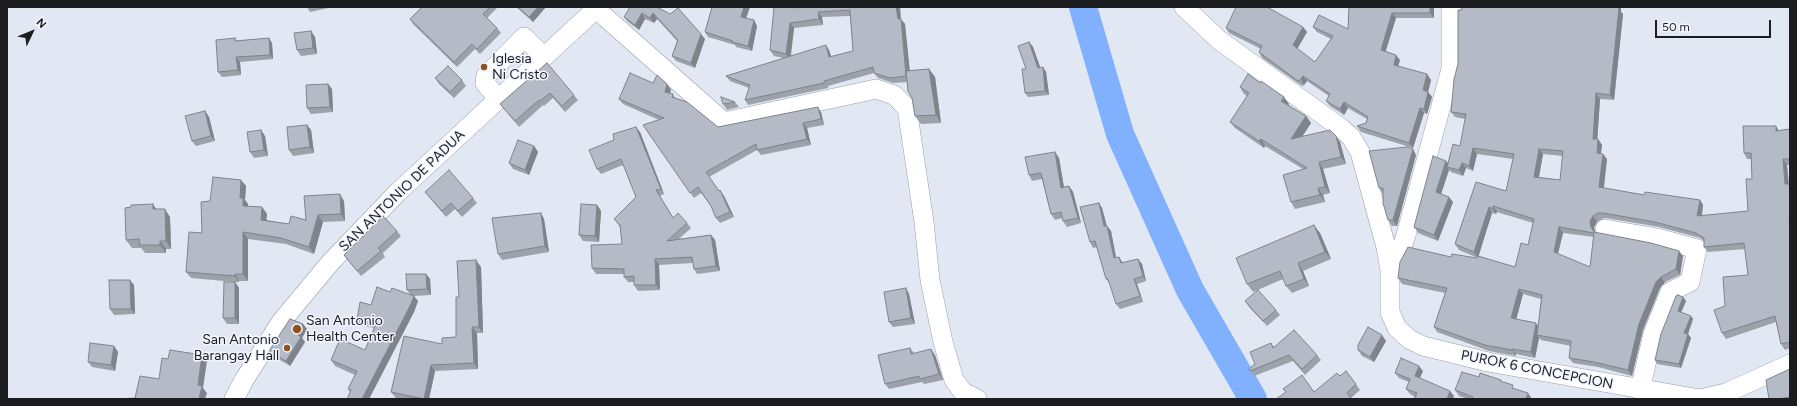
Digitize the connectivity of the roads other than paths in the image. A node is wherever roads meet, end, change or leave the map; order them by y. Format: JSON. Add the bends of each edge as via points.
{"nodes":[{"id":1,"x":1184,"y":7,"type":"edge"},
{"id":2,"x":1451,"y":7,"type":"edge"},
{"id":3,"x":597,"y":8,"type":"edge"},
{"id":4,"x":544,"y":57,"type":"junction"},
{"id":5,"x":498,"y":99,"type":"junction"},
{"id":6,"x":1605,"y":229,"type":"dead end"},
{"id":7,"x":1390,"y":270,"type":"junction"},
{"id":8,"x":1790,"y":364,"type":"edge"},
{"id":9,"x":1640,"y":390,"type":"junction"},
{"id":10,"x":234,"y":399,"type":"edge"},
{"id":11,"x":977,"y":399,"type":"edge"}],
"edges":[{"from":1,"to":7,"type":"street","via":[[1219,40],[1341,128],[1351,138],[1360,152]]},
{"from":2,"to":7,"type":"street","via":[[1451,69],[1406,235],[1400,253]]},
{"from":3,"to":4,"type":"street","name":"SAN ANTONIO DE PADUA"},
{"from":3,"to":11,"type":"street","via":[[724,122],[876,89],[894,94],[906,108],[924,222],[930,280],[943,342],[954,380],[963,392]]},
{"from":4,"to":5,"type":"street","name":"SAN ANTONIO DE PADUA"},
{"from":4,"to":5,"type":"street","via":[[524,37],[486,76],[485,83]]},
{"from":5,"to":10,"type":"street","name":"SAN ANTONIO DE PADUA","via":[[397,193],[330,263],[281,322]]},
{"from":6,"to":9,"type":"street","via":[[1656,238],[1697,249],[1690,282],[1670,292],[1653,334]]},
{"from":7,"to":9,"type":"street","name":"PUROK 6 CONCEPCION","via":[[1390,312],[1397,328],[1423,346],[1488,362]]},
{"from":8,"to":9,"type":"street","name":"PUROK 6 CONCEPCION","via":[[1726,393],[1700,399]]}]}
